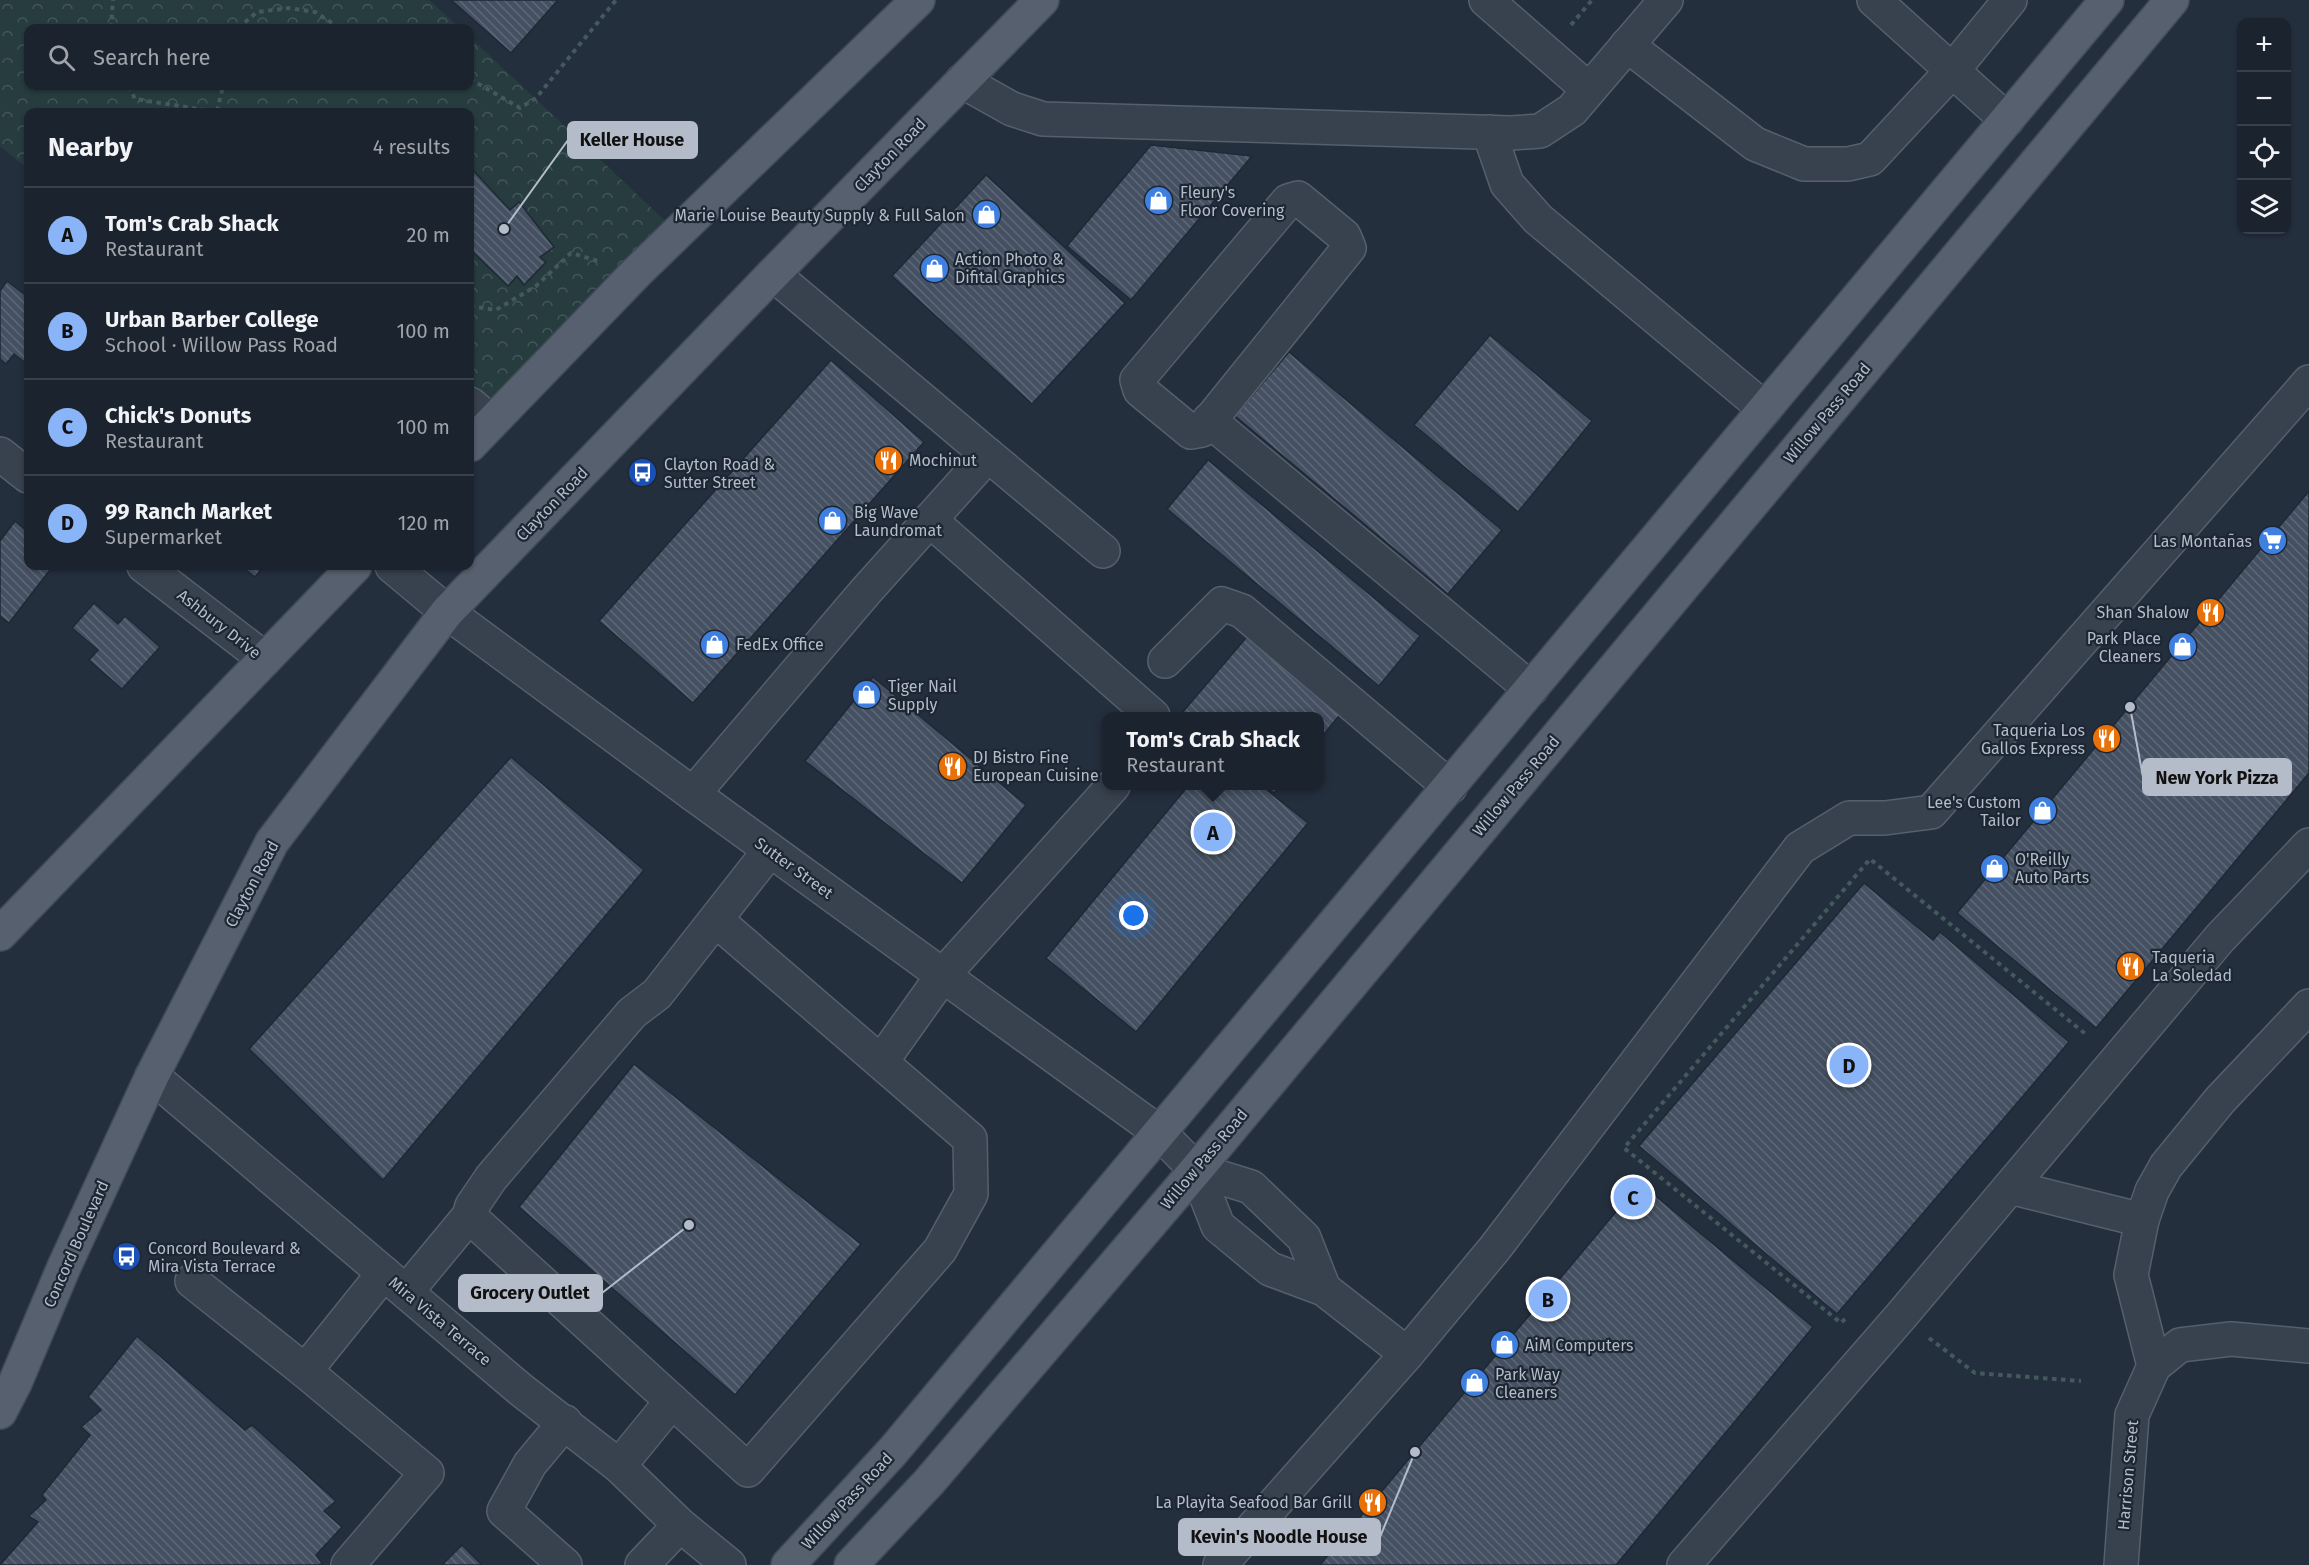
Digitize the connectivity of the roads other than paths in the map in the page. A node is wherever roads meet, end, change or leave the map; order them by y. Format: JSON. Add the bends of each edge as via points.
{"nodes":[{"id":1,"x":918,"y":0,"type":"edge"},
{"id":2,"x":1042,"y":0,"type":"edge"},
{"id":3,"x":1486,"y":0,"type":"edge"},
{"id":4,"x":1666,"y":0,"type":"edge"},
{"id":5,"x":1874,"y":0,"type":"edge"},
{"id":6,"x":2010,"y":0,"type":"edge"},
{"id":7,"x":2107,"y":0,"type":"edge"},
{"id":8,"x":2172,"y":0,"type":"edge"},
{"id":9,"x":1627,"y":45,"type":"junction"},
{"id":10,"x":1952,"y":71,"type":"junction"},
{"id":11,"x":962,"y":81,"type":"junction"},
{"id":12,"x":1589,"y":90,"type":"junction"},
{"id":13,"x":2007,"y":120,"type":"junction"},
{"id":14,"x":1489,"y":132,"type":"junction"},
{"id":15,"x":773,"y":274,"type":"junction"},
{"id":16,"x":2309,"y":382,"type":"edge"},
{"id":17,"x":1765,"y":409,"type":"junction"},
{"id":18,"x":1209,"y":420,"type":"junction"},
{"id":19,"x":477,"y":423,"type":"edge"},
{"id":20,"x":0,"y":454,"type":"edge"},
{"id":21,"x":988,"y":455,"type":"junction"},
{"id":22,"x":24,"y":473,"type":"edge"},
{"id":23,"x":930,"y":520,"type":"junction"},
{"id":24,"x":1103,"y":551,"type":"dead end"},
{"id":25,"x":149,"y":570,"type":"edge"},
{"id":26,"x":351,"y":570,"type":"edge"},
{"id":27,"x":397,"y":570,"type":"edge"},
{"id":28,"x":447,"y":612,"type":"junction"},
{"id":29,"x":265,"y":659,"type":"junction"},
{"id":30,"x":1165,"y":660,"type":"dead end"},
{"id":31,"x":1531,"y":690,"type":"junction"},
{"id":32,"x":1147,"y":712,"type":"edge"},
{"id":33,"x":1450,"y":787,"type":"junction"},
{"id":34,"x":1109,"y":790,"type":"edge"},
{"id":35,"x":693,"y":794,"type":"junction"},
{"id":36,"x":2309,"y":845,"type":"edge"},
{"id":37,"x":770,"y":850,"type":"junction"},
{"id":38,"x":716,"y":920,"type":"junction"},
{"id":39,"x":0,"y":934,"type":"edge"},
{"id":40,"x":943,"y":975,"type":"junction"},
{"id":41,"x":2309,"y":1005,"type":"edge"},
{"id":42,"x":881,"y":1062,"type":"junction"},
{"id":43,"x":152,"y":1076,"type":"junction"},
{"id":44,"x":1160,"y":1133,"type":"junction"},
{"id":45,"x":1196,"y":1170,"type":"junction"},
{"id":46,"x":2010,"y":1187,"type":"junction"},
{"id":47,"x":469,"y":1216,"type":"junction"},
{"id":48,"x":2142,"y":1220,"type":"junction"},
{"id":49,"x":192,"y":1281,"type":"dead end"},
{"id":50,"x":395,"y":1282,"type":"junction"},
{"id":51,"x":1324,"y":1289,"type":"junction"},
{"id":52,"x":2309,"y":1346,"type":"edge"},
{"id":53,"x":1407,"y":1354,"type":"junction"},
{"id":54,"x":2154,"y":1366,"type":"junction"},
{"id":55,"x":305,"y":1371,"type":"junction"},
{"id":56,"x":672,"y":1401,"type":"junction"},
{"id":57,"x":0,"y":1412,"type":"edge"},
{"id":58,"x":565,"y":1422,"type":"junction"},
{"id":59,"x":619,"y":1466,"type":"junction"},
{"id":60,"x":680,"y":1525,"type":"junction"},
{"id":61,"x":793,"y":1561,"type":"edge"},
{"id":62,"x":348,"y":1565,"type":"edge"},
{"id":63,"x":565,"y":1565,"type":"edge"},
{"id":64,"x":642,"y":1565,"type":"edge"},
{"id":65,"x":729,"y":1565,"type":"edge"},
{"id":66,"x":851,"y":1565,"type":"edge"},
{"id":67,"x":1220,"y":1565,"type":"edge"},
{"id":68,"x":1684,"y":1565,"type":"edge"},
{"id":69,"x":2121,"y":1565,"type":"edge"}],
"edges":[{"from":1,"to":19,"type":"main road"},
{"from":2,"to":11,"type":"main road","name":"Clayton Road"},
{"from":3,"to":12,"type":"street"},
{"from":4,"to":9,"type":"street"},
{"from":5,"to":10,"type":"street"},
{"from":6,"to":10,"type":"street"},
{"from":7,"to":13,"type":"main road","name":"Willow Pass Road"},
{"from":8,"to":45,"type":"main road","name":"Willow Pass Road"},
{"from":9,"to":10,"type":"street","via":[[1755,144],[1804,164],[1848,164],[1870,159]]},
{"from":9,"to":12,"type":"street"},
{"from":10,"to":13,"type":"street"},
{"from":11,"to":14,"type":"street","via":[[1012,109],[1043,119]]},
{"from":11,"to":15,"type":"main road","name":"Clayton Road"},
{"from":12,"to":14,"type":"street","via":[[1572,110],[1540,131]]},
{"from":13,"to":17,"type":"main road","name":"Willow Pass Road"},
{"from":14,"to":17,"type":"street","via":[[1507,184],[1538,219]]},
{"from":15,"to":21,"type":"street"},
{"from":15,"to":28,"type":"main road","name":"Clayton Road"},
{"from":16,"to":53,"type":"street","via":[[1931,812],[1849,818],[1800,848],[1496,1248]]},
{"from":17,"to":31,"type":"main road","name":"Willow Pass Road"},
{"from":18,"to":18,"type":"street","via":[[1349,248],[1344,236],[1298,198],[1288,201],[1137,380],[1140,390],[1191,432],[1202,430]]},
{"from":18,"to":31,"type":"street"},
{"from":20,"to":22,"type":"street"},
{"from":21,"to":23,"type":"street"},
{"from":21,"to":24,"type":"street"},
{"from":23,"to":32,"type":"street"},
{"from":23,"to":35,"type":"street"},
{"from":25,"to":29,"type":"street","name":"Ashbury Drive"},
{"from":26,"to":29,"type":"main road"},
{"from":27,"to":28,"type":"street","name":"Sutter Street"},
{"from":28,"to":35,"type":"street","name":"Sutter Street"},
{"from":28,"to":43,"type":"main road","name":"Clayton Road","via":[[272,842]]},
{"from":29,"to":39,"type":"main road"},
{"from":30,"to":33,"type":"street","via":[[1222,604],[1242,611]]},
{"from":31,"to":33,"type":"main road","name":"Willow Pass Road"},
{"from":33,"to":44,"type":"main road","name":"Willow Pass Road"},
{"from":34,"to":40,"type":"street"},
{"from":35,"to":37,"type":"street","name":"Sutter Street"},
{"from":36,"to":46,"type":"street","via":[[2220,938]]},
{"from":37,"to":38,"type":"street"},
{"from":37,"to":40,"type":"street","name":"Sutter Street"},
{"from":38,"to":42,"type":"street"},
{"from":38,"to":47,"type":"street","via":[[657,994],[632,1013],[506,1161],[472,1206]]},
{"from":40,"to":42,"type":"street"},
{"from":40,"to":44,"type":"street","name":"Sutter Street"},
{"from":41,"to":48,"type":"street","via":[[2220,1100],[2166,1166]]},
{"from":42,"to":56,"type":"street","via":[[970,1139],[971,1194],[940,1250],[748,1470]]},
{"from":43,"to":50,"type":"street","name":"Mira Vista Terrace"},
{"from":43,"to":57,"type":"main road","name":"Concord Boulevard"},
{"from":44,"to":45,"type":"street","name":"Sutter Street"},
{"from":44,"to":61,"type":"main road","name":"Willow Pass Road","via":[[893,1451]]},
{"from":45,"to":51,"type":"street","via":[[1218,1226],[1270,1269]]},
{"from":45,"to":51,"type":"street","via":[[1251,1187],[1304,1238]]},
{"from":45,"to":66,"type":"main road","name":"Willow Pass Road","via":[[929,1482]]},
{"from":46,"to":48,"type":"street"},
{"from":46,"to":68,"type":"street"},
{"from":47,"to":50,"type":"street"},
{"from":47,"to":56,"type":"street"},
{"from":48,"to":54,"type":"street","via":[[2131,1275]]},
{"from":49,"to":55,"type":"street"},
{"from":50,"to":55,"type":"street"},
{"from":50,"to":58,"type":"street","name":"Mira Vista Terrace","via":[[520,1389]]},
{"from":51,"to":53,"type":"street"},
{"from":52,"to":54,"type":"street","name":"Harrison Street","via":[[2231,1339],[2180,1345]]},
{"from":53,"to":67,"type":"street"},
{"from":54,"to":69,"type":"street","name":"Harrison Street","via":[[2132,1415]]},
{"from":55,"to":62,"type":"street","via":[[427,1473]]},
{"from":56,"to":59,"type":"street"},
{"from":58,"to":59,"type":"street","name":"Mira Vista Terrace"},
{"from":58,"to":63,"type":"street","via":[[530,1464],[504,1510]]},
{"from":59,"to":60,"type":"street","name":"Mira Vista Terrace"},
{"from":60,"to":64,"type":"street"},
{"from":60,"to":65,"type":"street","name":"Mira Vista Terrace"}]}
